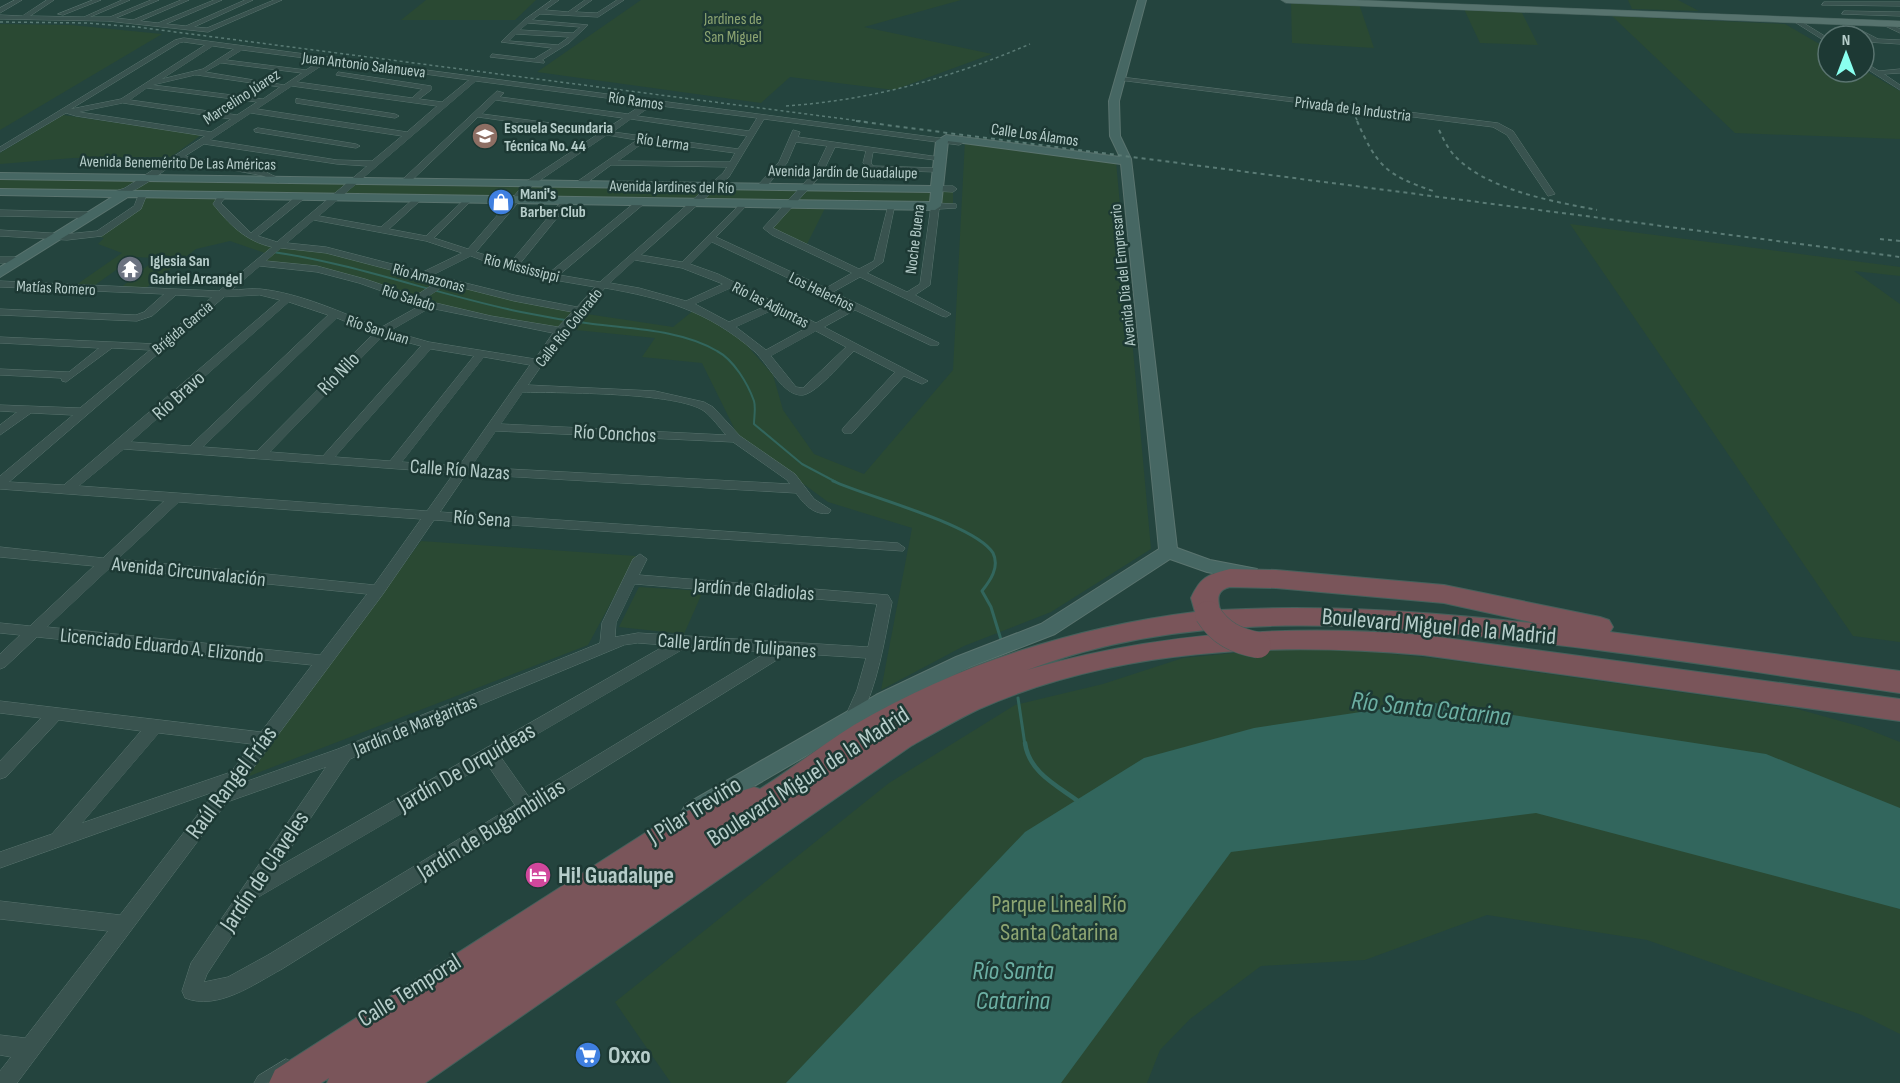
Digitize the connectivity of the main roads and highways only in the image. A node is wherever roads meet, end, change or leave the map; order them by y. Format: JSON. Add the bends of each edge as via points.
{"nodes":[{"id":1,"x":1286,"y":0,"type":"edge"},
{"id":2,"x":1370,"y":0,"type":"edge"},
{"id":3,"x":1900,"y":23,"type":"edge"},
{"id":4,"x":1713,"y":654,"type":"junction"},
{"id":5,"x":1654,"y":678,"type":"junction"},
{"id":6,"x":1900,"y":682,"type":"edge"},
{"id":7,"x":1900,"y":710,"type":"edge"},
{"id":8,"x":772,"y":796,"type":"junction"},
{"id":9,"x":288,"y":1083,"type":"edge"},
{"id":10,"x":346,"y":1083,"type":"edge"},
{"id":11,"x":393,"y":1083,"type":"edge"}],
"edges":[{"from":1,"to":3,"type":"main road"},
{"from":2,"to":3,"type":"main road"},
{"from":4,"to":5,"type":"highway","bridge":true,"via":[[1464,597],[1404,589],[1230,578],[1214,583],[1204,598],[1217,628],[1233,639],[1258,645],[1375,651],[1608,682]]},
{"from":4,"to":6,"type":"highway","name":"Boulevard Miguel de la Madrid"},
{"from":4,"to":8,"type":"highway","name":"Boulevard Miguel de la Madrid","via":[[1367,616],[1304,614],[1179,623],[1076,644],[983,676],[863,735],[797,783]]},
{"from":5,"to":7,"type":"highway","name":"Boulevard Miguel de la Madrid"},
{"from":5,"to":11,"type":"highway","name":"Boulevard Miguel de la Madrid","via":[[1423,645],[1313,638],[1215,641],[1168,647],[1047,674],[958,707],[901,738]]},
{"from":8,"to":9,"type":"highway","via":[[735,805],[690,824]]},
{"from":8,"to":10,"type":"highway","name":"Boulevard Miguel de la Madrid"}]}
